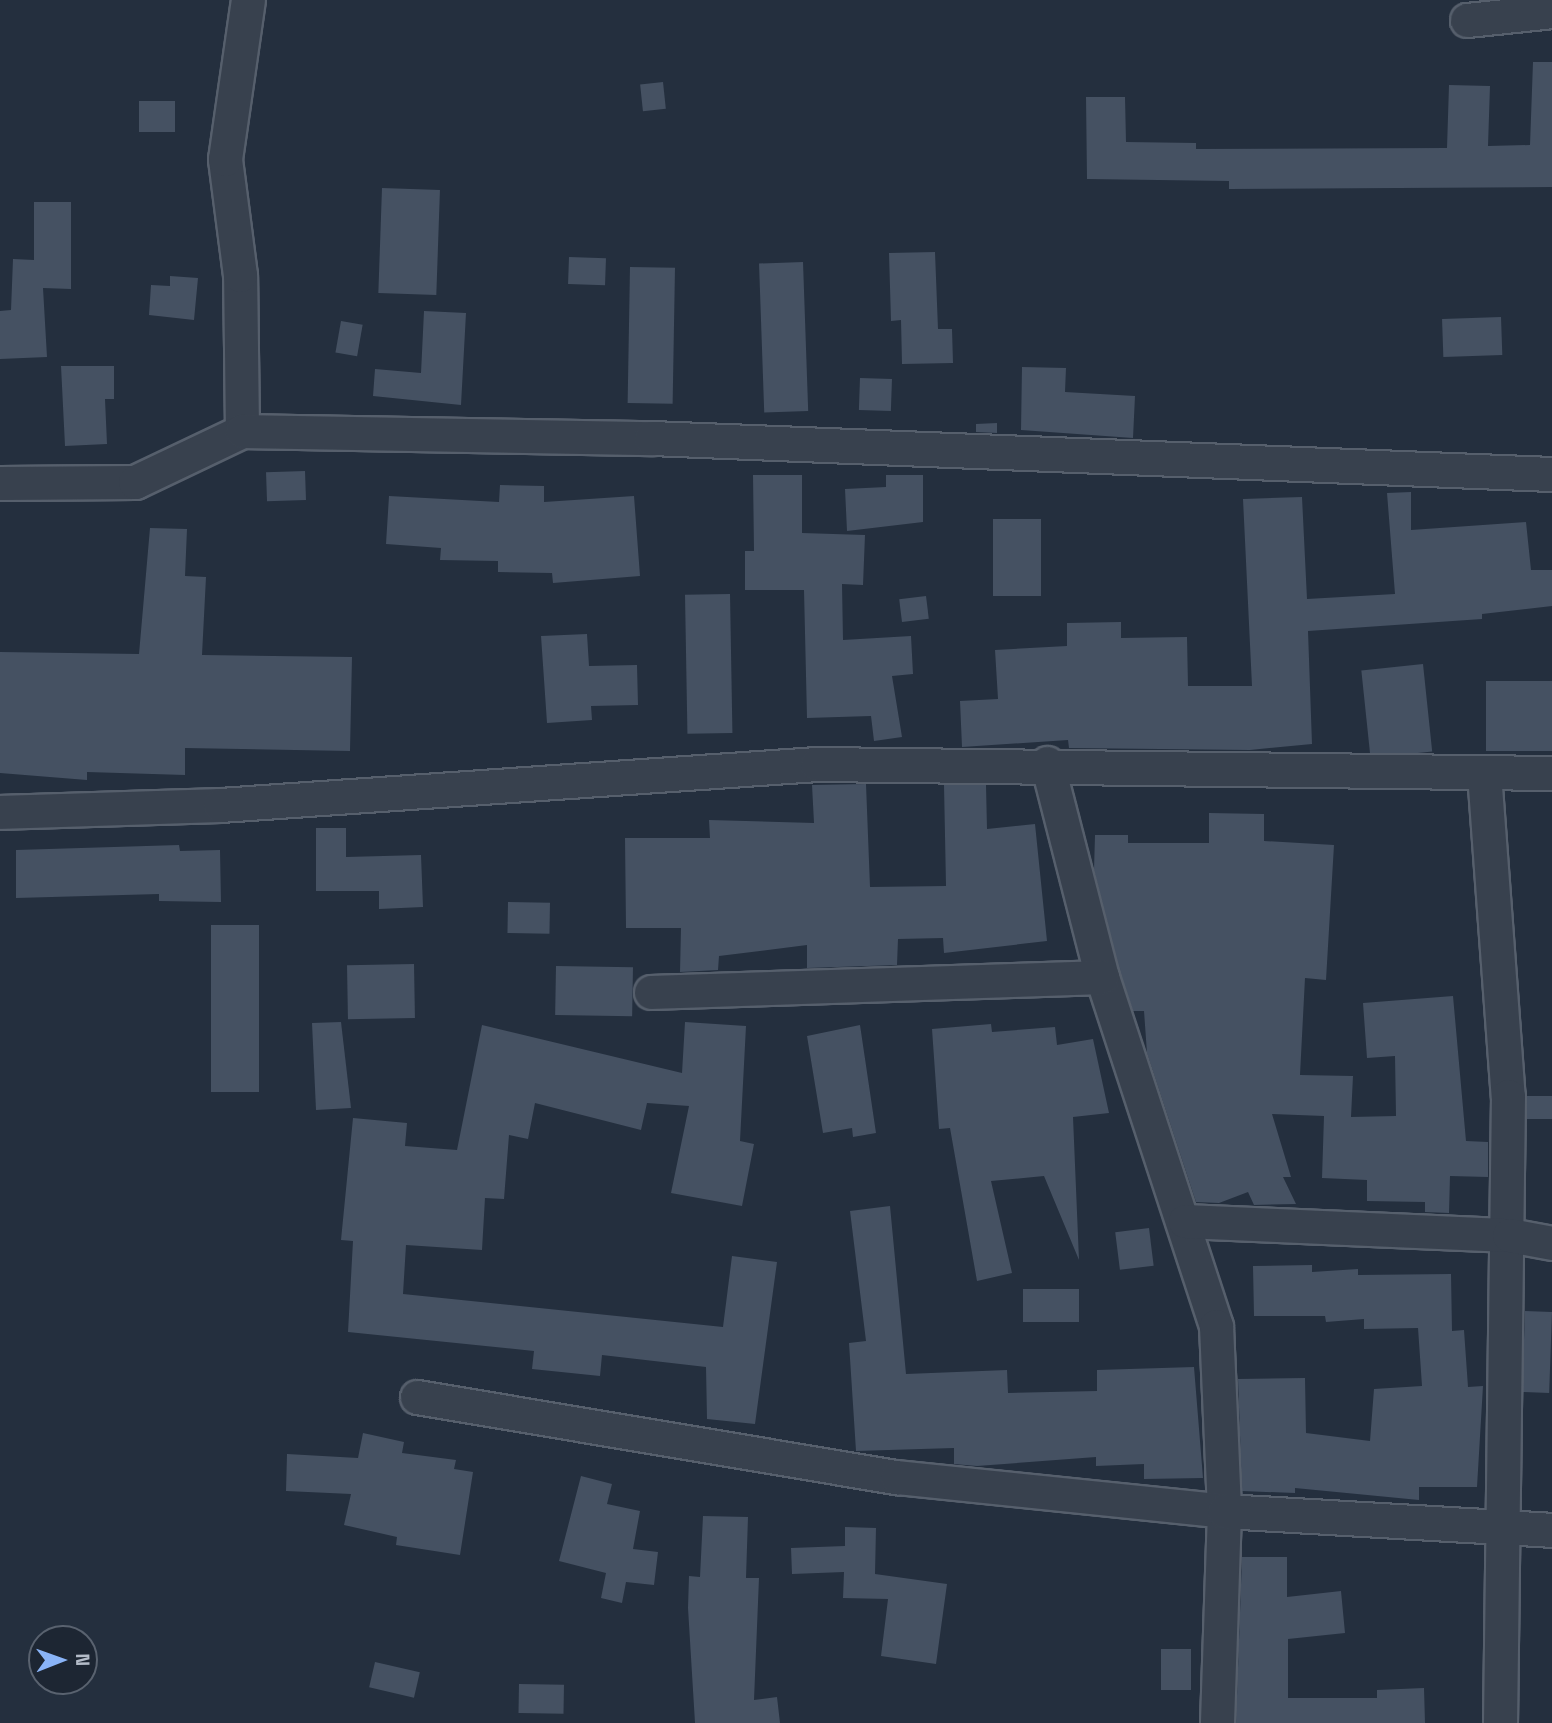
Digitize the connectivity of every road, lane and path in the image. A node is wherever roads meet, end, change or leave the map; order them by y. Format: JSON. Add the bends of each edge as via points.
{"nodes":[{"id":1,"x":248,"y":0,"type":"edge"},
{"id":2,"x":1552,"y":11,"type":"edge"},
{"id":3,"x":1467,"y":20,"type":"dead end"},
{"id":4,"x":242,"y":431,"type":"junction"},
{"id":5,"x":1552,"y":474,"type":"edge"},
{"id":6,"x":0,"y":483,"type":"edge"},
{"id":7,"x":1047,"y":763,"type":"junction"},
{"id":8,"x":1484,"y":773,"type":"junction"},
{"id":9,"x":1552,"y":773,"type":"edge"},
{"id":10,"x":0,"y":812,"type":"edge"},
{"id":11,"x":1102,"y":977,"type":"junction"},
{"id":12,"x":651,"y":992,"type":"dead end"},
{"id":13,"x":1185,"y":1221,"type":"junction"},
{"id":14,"x":1509,"y":1235,"type":"junction"},
{"id":15,"x":1552,"y":1243,"type":"edge"},
{"id":16,"x":417,"y":1396,"type":"dead end"},
{"id":17,"x":1224,"y":1511,"type":"junction"},
{"id":18,"x":1505,"y":1525,"type":"junction"},
{"id":19,"x":1552,"y":1530,"type":"edge"},
{"id":20,"x":1217,"y":1723,"type":"edge"},
{"id":21,"x":1500,"y":1723,"type":"edge"}],
"edges":[{"from":1,"to":4,"type":"street","via":[[226,159],[240,275]]},
{"from":2,"to":3,"type":"street"},
{"from":4,"to":5,"type":"street","via":[[664,438]]},
{"from":4,"to":6,"type":"street","via":[[135,482]]},
{"from":7,"to":8,"type":"street"},
{"from":7,"to":10,"type":"street","via":[[665,771],[192,807]]},
{"from":7,"to":11,"type":"street"},
{"from":8,"to":9,"type":"street"},
{"from":8,"to":14,"type":"street","via":[[1508,1096]]},
{"from":11,"to":12,"type":"street"},
{"from":11,"to":13,"type":"street"},
{"from":13,"to":14,"type":"street"},
{"from":13,"to":17,"type":"street","via":[[1216,1326]]},
{"from":14,"to":15,"type":"street"},
{"from":14,"to":18,"type":"street"},
{"from":16,"to":17,"type":"street","via":[[897,1477]]},
{"from":17,"to":18,"type":"street"},
{"from":17,"to":20,"type":"street"},
{"from":18,"to":19,"type":"street"},
{"from":18,"to":21,"type":"street"}]}
